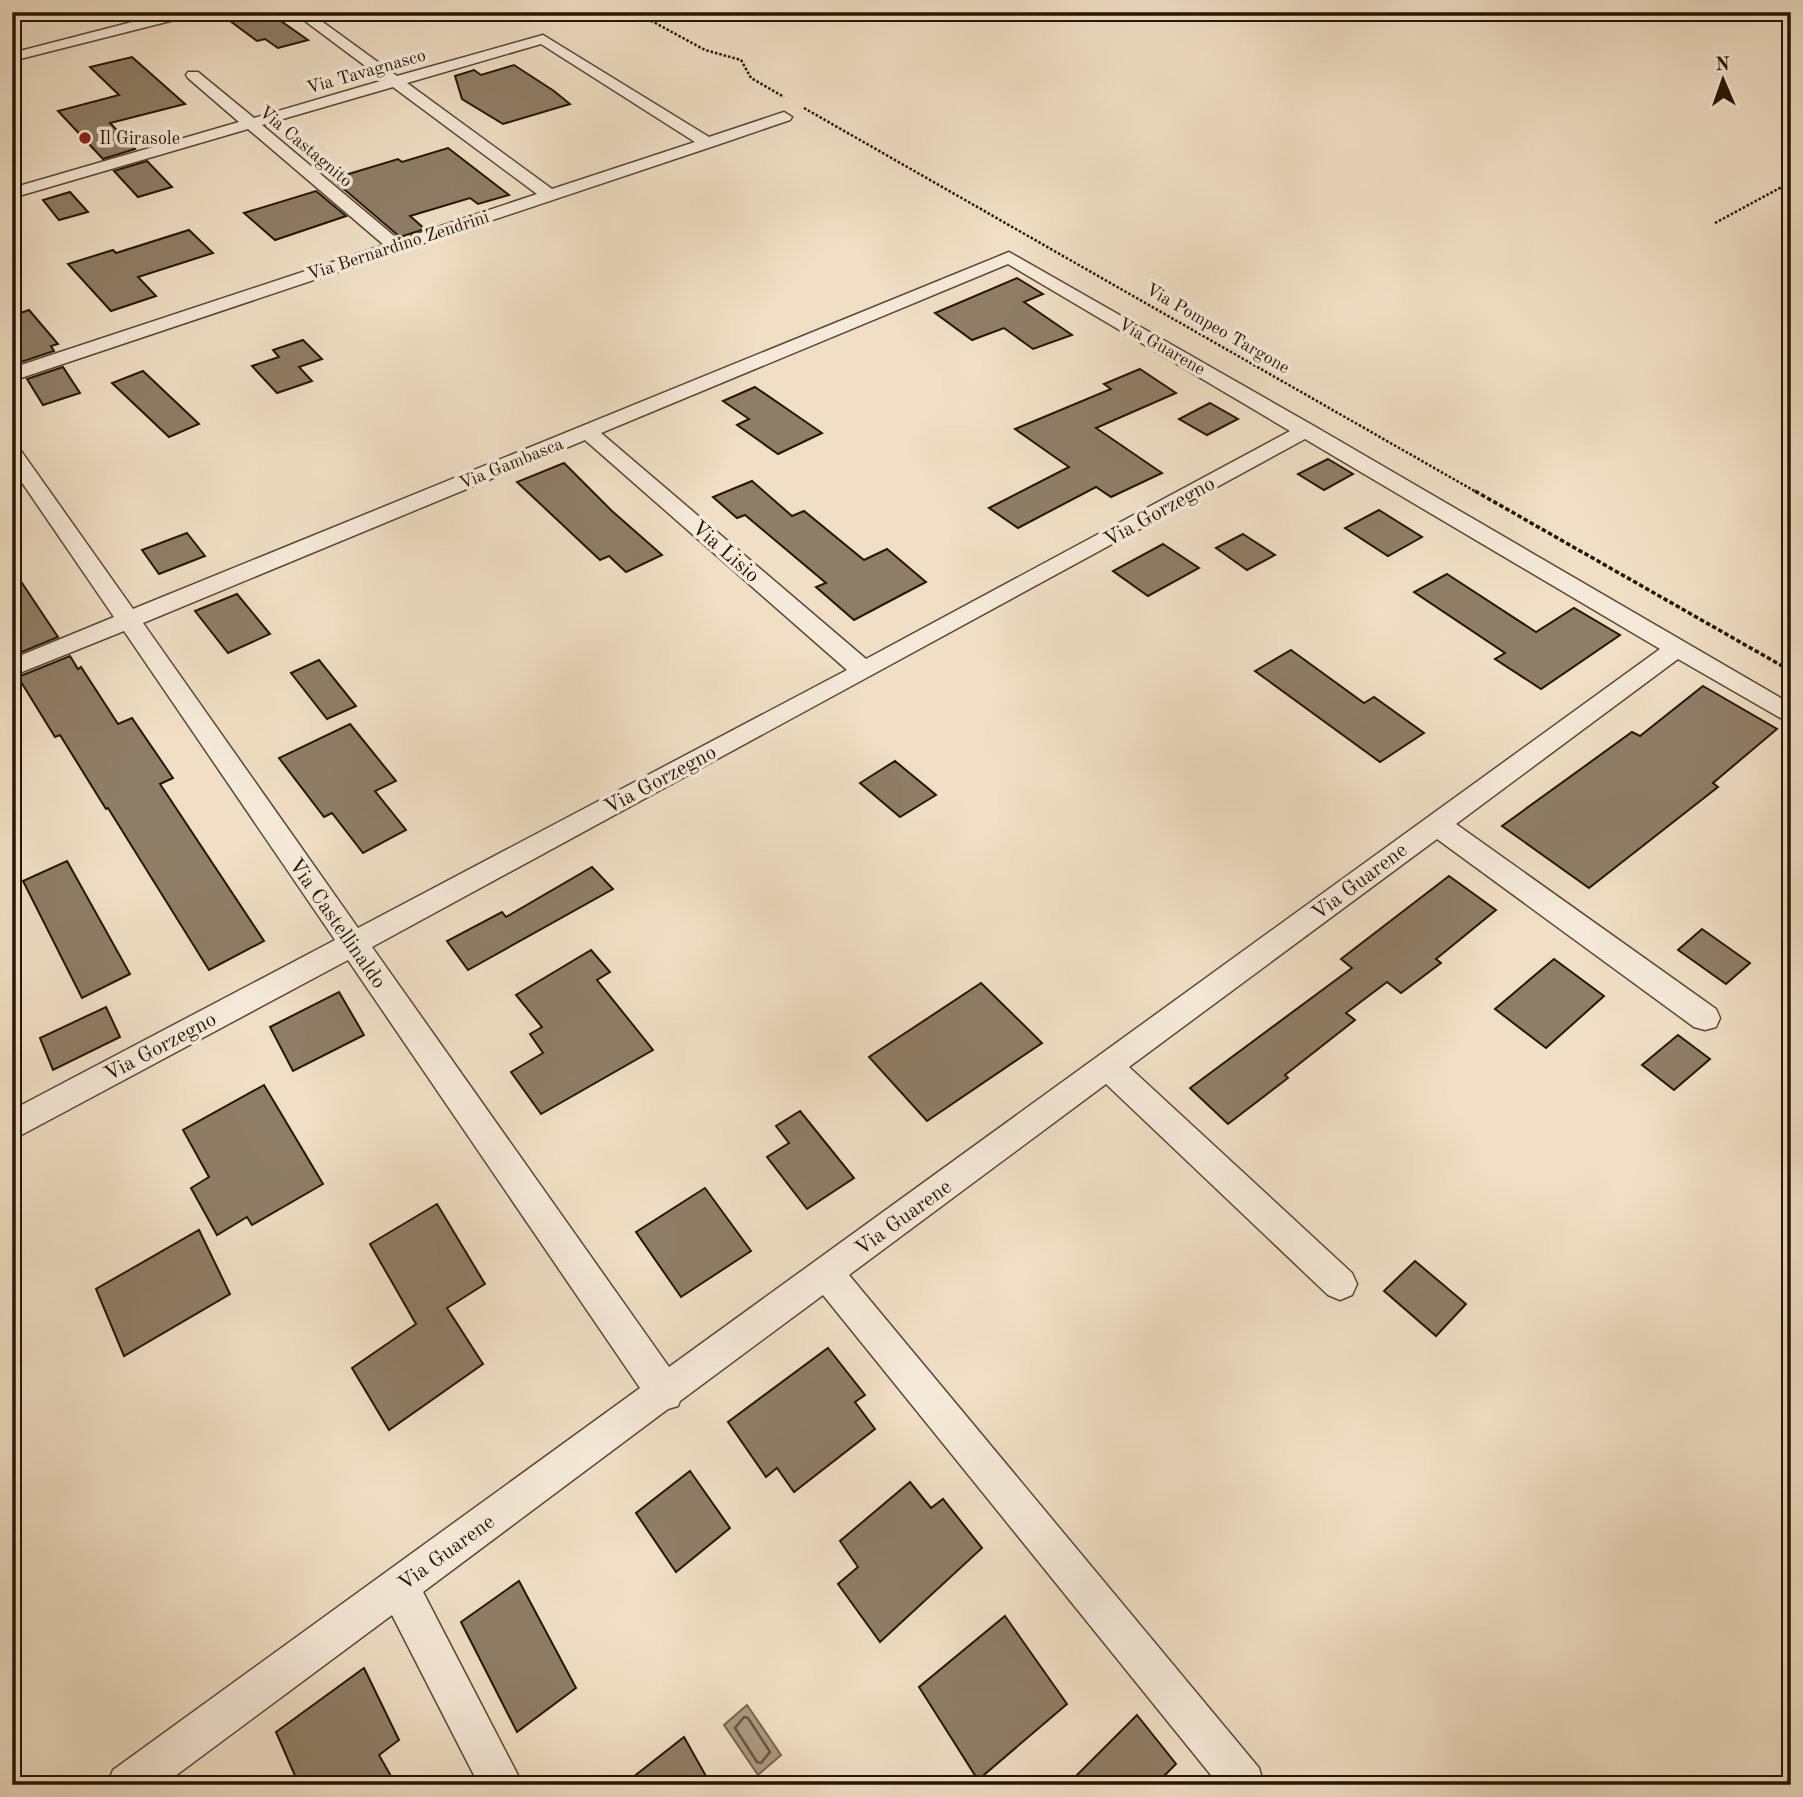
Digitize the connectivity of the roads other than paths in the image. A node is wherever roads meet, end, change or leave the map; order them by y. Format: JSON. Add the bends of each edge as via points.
{"nodes":[{"id":1,"x":189,"y":12,"type":"edge"},
{"id":2,"x":300,"y":12,"type":"edge"},
{"id":3,"x":12,"y":57,"type":"edge"},
{"id":4,"x":193,"y":75,"type":"dead end"},
{"id":5,"x":396,"y":82,"type":"junction"},
{"id":6,"x":784,"y":117,"type":"dead end"},
{"id":7,"x":249,"y":124,"type":"junction"},
{"id":8,"x":708,"y":143,"type":"junction"},
{"id":9,"x":12,"y":193,"type":"edge"},
{"id":10,"x":549,"y":195,"type":"junction"},
{"id":11,"x":396,"y":246,"type":"junction"},
{"id":12,"x":1009,"y":257,"type":"joint"},
{"id":13,"x":12,"y":375,"type":"edge"},
{"id":14,"x":1307,"y":430,"type":"junction"},
{"id":15,"x":587,"y":431,"type":"junction"},
{"id":16,"x":12,"y":452,"type":"edge"},
{"id":17,"x":130,"y":619,"type":"junction"},
{"id":18,"x":1677,"y":648,"type":"junction"},
{"id":19,"x":12,"y":668,"type":"edge"},
{"id":20,"x":864,"y":671,"type":"junction"},
{"id":21,"x":1791,"y":715,"type":"edge"},
{"id":22,"x":1436,"y":824,"type":"junction"},
{"id":23,"x":352,"y":943,"type":"junction"},
{"id":24,"x":1705,"y":1017,"type":"dead end"},
{"id":25,"x":1108,"y":1067,"type":"junction"},
{"id":26,"x":12,"y":1126,"type":"edge"},
{"id":27,"x":827,"y":1273,"type":"junction"},
{"id":28,"x":1340,"y":1284,"type":"dead end"},
{"id":29,"x":665,"y":1393,"type":"junction"},
{"id":30,"x":399,"y":1587,"type":"junction"},
{"id":31,"x":1244,"y":1783,"type":"edge"},
{"id":32,"x":128,"y":1785,"type":"edge"},
{"id":33,"x":502,"y":1785,"type":"edge"}],
"edges":[{"from":1,"to":3,"type":"street"},
{"from":2,"to":5,"type":"street"},
{"from":4,"to":7,"type":"street","name":"Via Castagnito"},
{"from":5,"to":7,"type":"street","name":"Via Tavagnasco"},
{"from":5,"to":8,"type":"street","name":"Via Tavagnasco","via":[[542,39]]},
{"from":5,"to":10,"type":"street"},
{"from":6,"to":8,"type":"street","name":"Via Bernardino Zendrini"},
{"from":7,"to":9,"type":"street","name":"Via Tavagnasco"},
{"from":7,"to":11,"type":"street","name":"Via Castagnito"},
{"from":8,"to":10,"type":"street","name":"Via Bernardino Zendrini"},
{"from":10,"to":11,"type":"street","name":"Via Bernardino Zendrini"},
{"from":11,"to":13,"type":"street","name":"Via Bernardino Zendrini"},
{"from":12,"to":14,"type":"street","name":"Via Guarene"},
{"from":12,"to":15,"type":"street","name":"Via Gambasca"},
{"from":14,"to":18,"type":"street","name":"Via Guarene"},
{"from":14,"to":20,"type":"street","name":"Via Gorzegno"},
{"from":15,"to":17,"type":"street","name":"Via Gambasca"},
{"from":15,"to":20,"type":"street","name":"Via Lisio"},
{"from":16,"to":17,"type":"street","name":"Via Castellinaldo"},
{"from":17,"to":19,"type":"street","name":"Via Gambasca"},
{"from":17,"to":23,"type":"street","name":"Via Castellinaldo"},
{"from":18,"to":21,"type":"street","name":"Via Guarene"},
{"from":18,"to":22,"type":"street","name":"Via Guarene"},
{"from":20,"to":23,"type":"street","name":"Via Gorzegno"},
{"from":22,"to":24,"type":"street"},
{"from":22,"to":25,"type":"street","name":"Via Guarene"},
{"from":23,"to":26,"type":"street","name":"Via Gorzegno"},
{"from":23,"to":29,"type":"street","name":"Via Castellinaldo"},
{"from":25,"to":27,"type":"street","name":"Via Guarene"},
{"from":25,"to":28,"type":"street"},
{"from":27,"to":29,"type":"street","name":"Via Guarene"},
{"from":27,"to":31,"type":"street"},
{"from":29,"to":30,"type":"street","name":"Via Guarene"},
{"from":30,"to":32,"type":"street","name":"Via Guarene"},
{"from":30,"to":33,"type":"street"}]}
